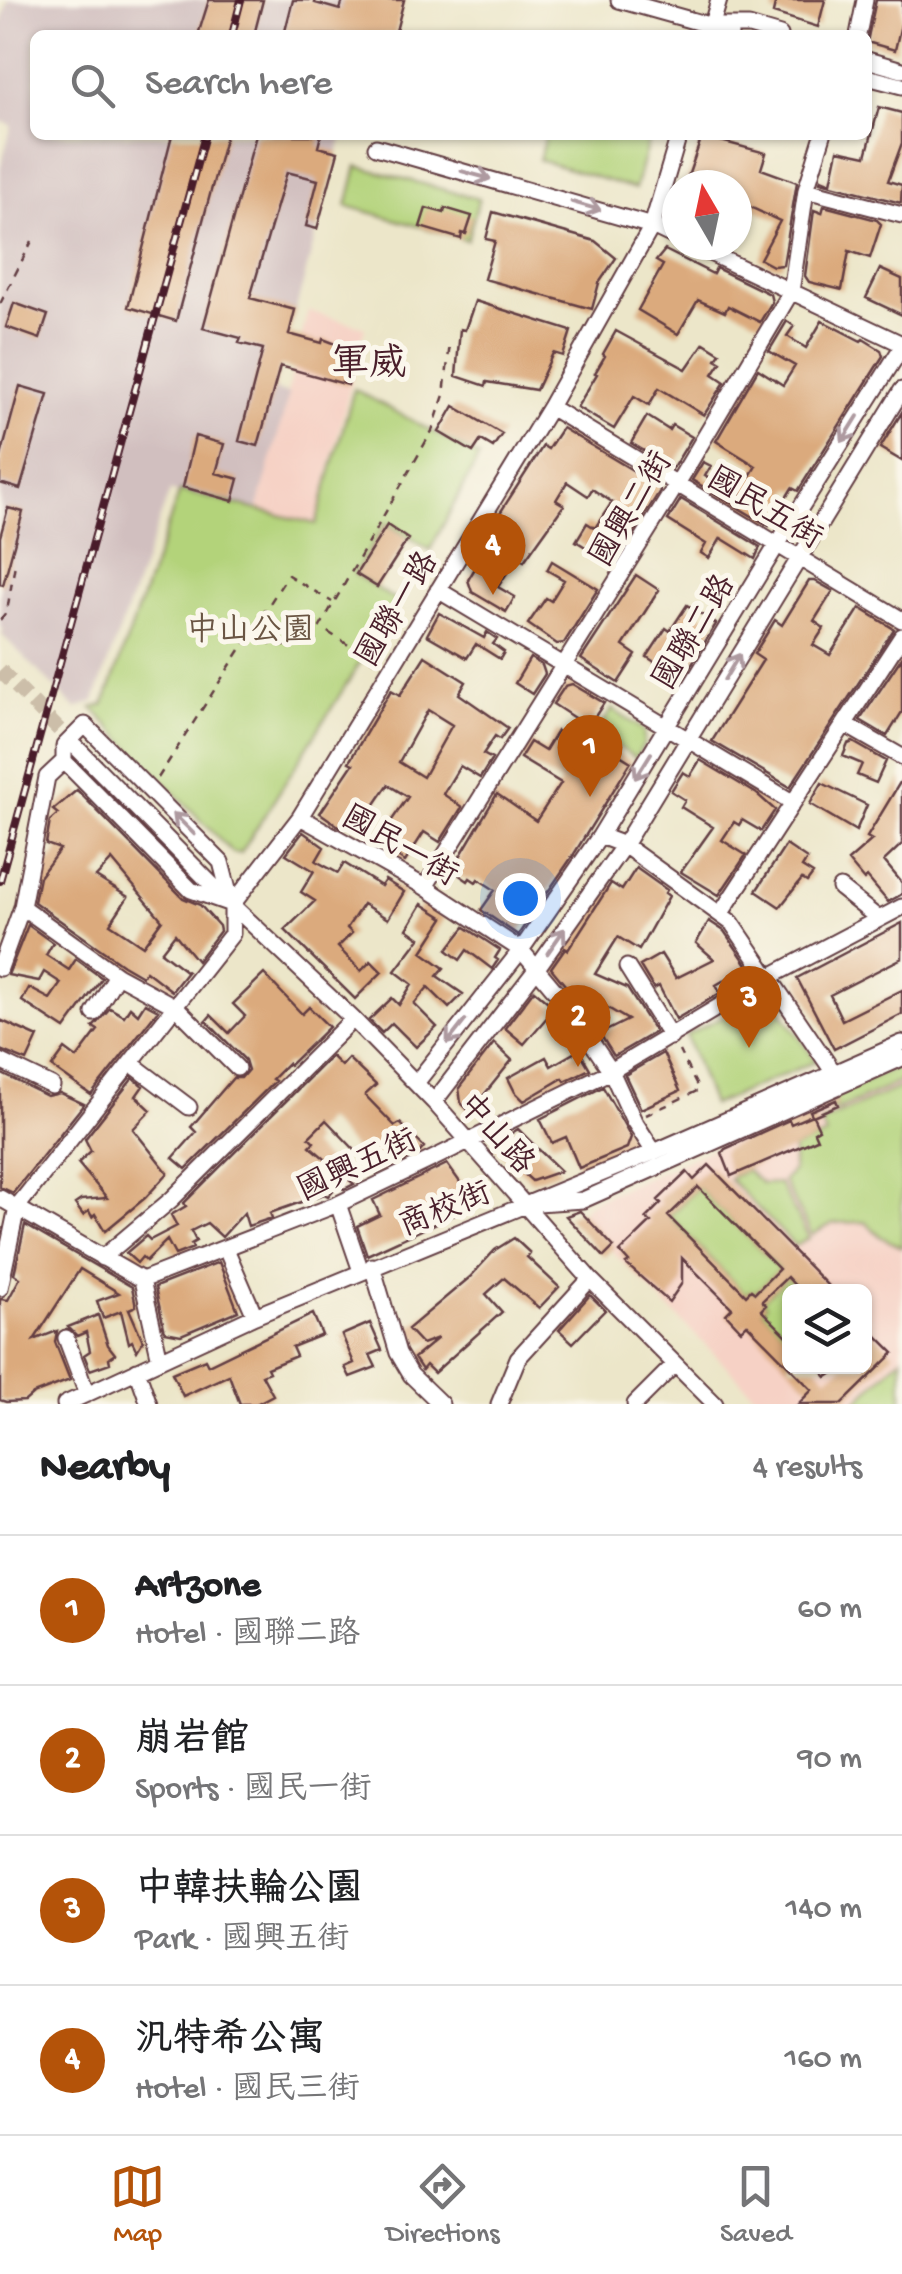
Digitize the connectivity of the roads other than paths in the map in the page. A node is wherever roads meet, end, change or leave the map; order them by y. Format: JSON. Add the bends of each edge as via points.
{"nodes":[{"id":1,"x":718,"y":0,"type":"edge"},
{"id":2,"x":866,"y":0,"type":"edge"},
{"id":3,"x":624,"y":1,"type":"edge"},
{"id":4,"x":711,"y":30,"type":"edge"},
{"id":5,"x":762,"y":30,"type":"edge"},
{"id":6,"x":859,"y":30,"type":"edge"},
{"id":7,"x":872,"y":61,"type":"edge"},
{"id":8,"x":902,"y":70,"type":"edge"},
{"id":9,"x":872,"y":78,"type":"edge"},
{"id":10,"x":902,"y":86,"type":"edge"},
{"id":11,"x":678,"y":140,"type":"edge"},
{"id":12,"x":821,"y":140,"type":"edge"},
{"id":13,"x":376,"y":147,"type":"dead end"},
{"id":14,"x":806,"y":190,"type":"junction"},
{"id":15,"x":902,"y":215,"type":"edge"},
{"id":16,"x":652,"y":226,"type":"junction"},
{"id":17,"x":662,"y":231,"type":"edge"},
{"id":18,"x":724,"y":260,"type":"edge"},
{"id":19,"x":791,"y":292,"type":"junction"},
{"id":20,"x":902,"y":345,"type":"edge"},
{"id":21,"x":902,"y":390,"type":"edge"},
{"id":22,"x":550,"y":407,"type":"junction"},
{"id":23,"x":677,"y":484,"type":"junction"},
{"id":24,"x":777,"y":545,"type":"junction"},
{"id":25,"x":798,"y":557,"type":"junction"},
{"id":26,"x":438,"y":590,"type":"junction"},
{"id":27,"x":902,"y":620,"type":"edge"},
{"id":28,"x":902,"y":636,"type":"edge"},
{"id":29,"x":565,"y":666,"type":"junction"},
{"id":30,"x":846,"y":726,"type":"junction"},
{"id":31,"x":667,"y":727,"type":"junction"},
{"id":32,"x":688,"y":740,"type":"junction"},
{"id":33,"x":76,"y":747,"type":"tunnel mouth"},
{"id":34,"x":902,"y":757,"type":"edge"},
{"id":35,"x":64,"y":762,"type":"junction"},
{"id":36,"x":792,"y":802,"type":"junction"},
{"id":37,"x":300,"y":817,"type":"junction"},
{"id":38,"x":600,"y":836,"type":"junction"},
{"id":39,"x":624,"y":845,"type":"junction"},
{"id":40,"x":426,"y":887,"type":"junction"},
{"id":41,"x":840,"y":888,"type":"dead end"},
{"id":42,"x":232,"y":905,"type":"junction"},
{"id":43,"x":902,"y":906,"type":"edge"},
{"id":44,"x":22,"y":907,"type":"junction"},
{"id":45,"x":721,"y":913,"type":"junction"},
{"id":46,"x":879,"y":919,"type":"junction"},
{"id":47,"x":520,"y":950,"type":"junction"},
{"id":48,"x":627,"y":967,"type":"dead end"},
{"id":49,"x":0,"y":968,"type":"edge"},
{"id":50,"x":536,"y":971,"type":"junction"},
{"id":51,"x":117,"y":974,"type":"junction"},
{"id":52,"x":768,"y":978,"type":"junction"},
{"id":53,"x":176,"y":1006,"type":"junction"},
{"id":54,"x":94,"y":1013,"type":"dead end"},
{"id":55,"x":353,"y":1019,"type":"junction"},
{"id":56,"x":671,"y":1037,"type":"junction"},
{"id":57,"x":902,"y":1043,"type":"edge"},
{"id":58,"x":902,"y":1058,"type":"edge"},
{"id":59,"x":0,"y":1061,"type":"edge"},
{"id":60,"x":132,"y":1064,"type":"junction"},
{"id":61,"x":237,"y":1068,"type":"dead end"},
{"id":62,"x":611,"y":1071,"type":"junction"},
{"id":63,"x":834,"y":1074,"type":"junction"},
{"id":64,"x":416,"y":1084,"type":"junction"},
{"id":65,"x":52,"y":1086,"type":"dead end"},
{"id":66,"x":434,"y":1102,"type":"junction"},
{"id":67,"x":189,"y":1107,"type":"dead end"},
{"id":68,"x":468,"y":1141,"type":"junction"},
{"id":69,"x":654,"y":1152,"type":"junction"},
{"id":70,"x":0,"y":1198,"type":"edge"},
{"id":71,"x":338,"y":1204,"type":"junction"},
{"id":72,"x":524,"y":1204,"type":"junction"},
{"id":73,"x":17,"y":1207,"type":"junction"},
{"id":74,"x":226,"y":1249,"type":"junction"},
{"id":75,"x":102,"y":1258,"type":"junction"},
{"id":76,"x":366,"y":1268,"type":"junction"},
{"id":77,"x":590,"y":1278,"type":"junction"},
{"id":78,"x":142,"y":1280,"type":"junction"},
{"id":79,"x":1,"y":1282,"type":"edge"},
{"id":80,"x":255,"y":1316,"type":"junction"},
{"id":81,"x":66,"y":1338,"type":"dead end"},
{"id":82,"x":160,"y":1360,"type":"junction"},
{"id":83,"x":674,"y":1364,"type":"junction"},
{"id":84,"x":137,"y":1370,"type":"junction"},
{"id":85,"x":87,"y":1394,"type":"junction"},
{"id":86,"x":65,"y":1404,"type":"edge"},
{"id":87,"x":149,"y":1404,"type":"edge"},
{"id":88,"x":441,"y":1404,"type":"edge"},
{"id":89,"x":498,"y":1404,"type":"edge"},
{"id":90,"x":635,"y":1404,"type":"edge"},
{"id":91,"x":714,"y":1404,"type":"edge"}],
"edges":[{"from":1,"to":4,"type":"street"},
{"from":2,"to":6,"type":"street"},
{"from":3,"to":4,"type":"street"},
{"from":4,"to":5,"type":"street"},
{"from":7,"to":8,"type":"street"},
{"from":9,"to":10,"type":"street"},
{"from":11,"to":16,"type":"street","name":"國聯一路"},
{"from":12,"to":14,"type":"street","name":"國興二街"},
{"from":13,"to":16,"type":"street","one_way":true},
{"from":14,"to":15,"type":"street"},
{"from":14,"to":19,"type":"street","name":"國興二街"},
{"from":16,"to":17,"type":"street"},
{"from":16,"to":22,"type":"street","name":"國聯一路"},
{"from":18,"to":19,"type":"street"},
{"from":19,"to":20,"type":"street"},
{"from":19,"to":23,"type":"street","name":"國興二街"},
{"from":20,"to":24,"type":"street","name":"國聯二路","one_way":true},
{"from":21,"to":25,"type":"street","name":"國聯二路"},
{"from":22,"to":23,"type":"street","name":"國民五街"},
{"from":22,"to":26,"type":"street","name":"國聯一路"},
{"from":23,"to":24,"type":"street","name":"國民五街"},
{"from":23,"to":29,"type":"street","name":"國興二街"},
{"from":24,"to":25,"type":"street","name":"國民五街"},
{"from":24,"to":31,"type":"street","name":"國聯二路"},
{"from":25,"to":27,"type":"street","name":"國民五街"},
{"from":32,"to":25,"type":"street","name":"國聯二路","one_way":true},
{"from":26,"to":29,"type":"street"},
{"from":26,"to":37,"type":"street","name":"國聯一路"},
{"from":28,"to":30,"type":"street"},
{"from":29,"to":31,"type":"street"},
{"from":29,"to":40,"type":"street","name":"國興二街"},
{"from":30,"to":34,"type":"street"},
{"from":30,"to":36,"type":"street"},
{"from":31,"to":32,"type":"street"},
{"from":31,"to":38,"type":"street","name":"國聯二路","one_way":true},
{"from":32,"to":36,"type":"street"},
{"from":32,"to":39,"type":"street","name":"國聯二路"},
{"from":33,"to":42,"type":"street","name":"中山路"},
{"from":35,"to":42,"type":"street","via":[[191,890]]},
{"from":42,"to":35,"type":"street","one_way":true,"via":[[221,862],[86,725],[64,746]]},
{"from":35,"to":44,"type":"street","via":[[48,778]]},
{"from":36,"to":45,"type":"street"},
{"from":37,"to":40,"type":"street","name":"國民一街"},
{"from":37,"to":42,"type":"street","name":"國聯一路"},
{"from":38,"to":39,"type":"street"},
{"from":38,"to":47,"type":"street","name":"國聯二路"},
{"from":39,"to":45,"type":"street"},
{"from":50,"to":39,"type":"street","name":"國聯二路","one_way":true},
{"from":40,"to":47,"type":"street","name":"國民一街"},
{"from":41,"to":46,"type":"street"},
{"from":42,"to":53,"type":"street","via":[[232,934]]},
{"from":42,"to":55,"type":"street","name":"中山路"},
{"from":43,"to":46,"type":"street","name":"國興五街"},
{"from":44,"to":49,"type":"street"},
{"from":44,"to":51,"type":"street"},
{"from":45,"to":52,"type":"street"},
{"from":46,"to":52,"type":"street","name":"國興五街"},
{"from":47,"to":50,"type":"street","name":"國民一街"},
{"from":47,"to":64,"type":"street","name":"國聯二路","one_way":true},
{"from":48,"to":56,"type":"street"},
{"from":50,"to":62,"type":"street","name":"國民一街"},
{"from":50,"to":66,"type":"street","name":"國聯二路"},
{"from":51,"to":53,"type":"street"},
{"from":51,"to":54,"type":"street"},
{"from":52,"to":56,"type":"street","name":"國興五街"},
{"from":52,"to":63,"type":"street"},
{"from":53,"to":60,"type":"street"},
{"from":53,"to":61,"type":"street"},
{"from":55,"to":64,"type":"street","name":"中山路"},
{"from":55,"to":75,"type":"street","via":[[172,1200]]},
{"from":56,"to":62,"type":"street","name":"國興五街"},
{"from":57,"to":63,"type":"street","name":"商校街"},
{"from":58,"to":72,"type":"street","via":[[583,1200]]},
{"from":59,"to":65,"type":"street"},
{"from":60,"to":67,"type":"street"},
{"from":60,"to":73,"type":"street"},
{"from":62,"to":68,"type":"street","name":"國興五街"},
{"from":62,"to":69,"type":"street","name":"國民一街"},
{"from":63,"to":69,"type":"street","name":"商校街"},
{"from":64,"to":66,"type":"street","name":"中山路"},
{"from":66,"to":68,"type":"street","name":"中山路"},
{"from":68,"to":71,"type":"street","name":"國興五街"},
{"from":68,"to":72,"type":"street","name":"中山路"},
{"from":69,"to":72,"type":"street","name":"商校街"},
{"from":70,"to":73,"type":"street"},
{"from":71,"to":74,"type":"street","name":"國興五街"},
{"from":71,"to":76,"type":"street"},
{"from":72,"to":76,"type":"street","name":"商校街"},
{"from":72,"to":77,"type":"street","name":"中山路"},
{"from":73,"to":75,"type":"street"},
{"from":73,"to":79,"type":"street"},
{"from":74,"to":78,"type":"street","name":"國興五街"},
{"from":74,"to":80,"type":"street"},
{"from":75,"to":78,"type":"street"},
{"from":76,"to":80,"type":"street","name":"商校街"},
{"from":76,"to":88,"type":"street","via":[[398,1354]]},
{"from":77,"to":83,"type":"street","name":"中山路"},
{"from":77,"to":89,"type":"street","via":[[518,1358]]},
{"from":78,"to":82,"type":"street"},
{"from":80,"to":82,"type":"street","name":"商校街"},
{"from":81,"to":85,"type":"street"},
{"from":82,"to":84,"type":"street","name":"商校街"},
{"from":83,"to":90,"type":"street"},
{"from":83,"to":91,"type":"street","name":"中山路"},
{"from":84,"to":85,"type":"street","name":"商校街"},
{"from":84,"to":87,"type":"street"},
{"from":85,"to":86,"type":"street","name":"商校街"}]}
